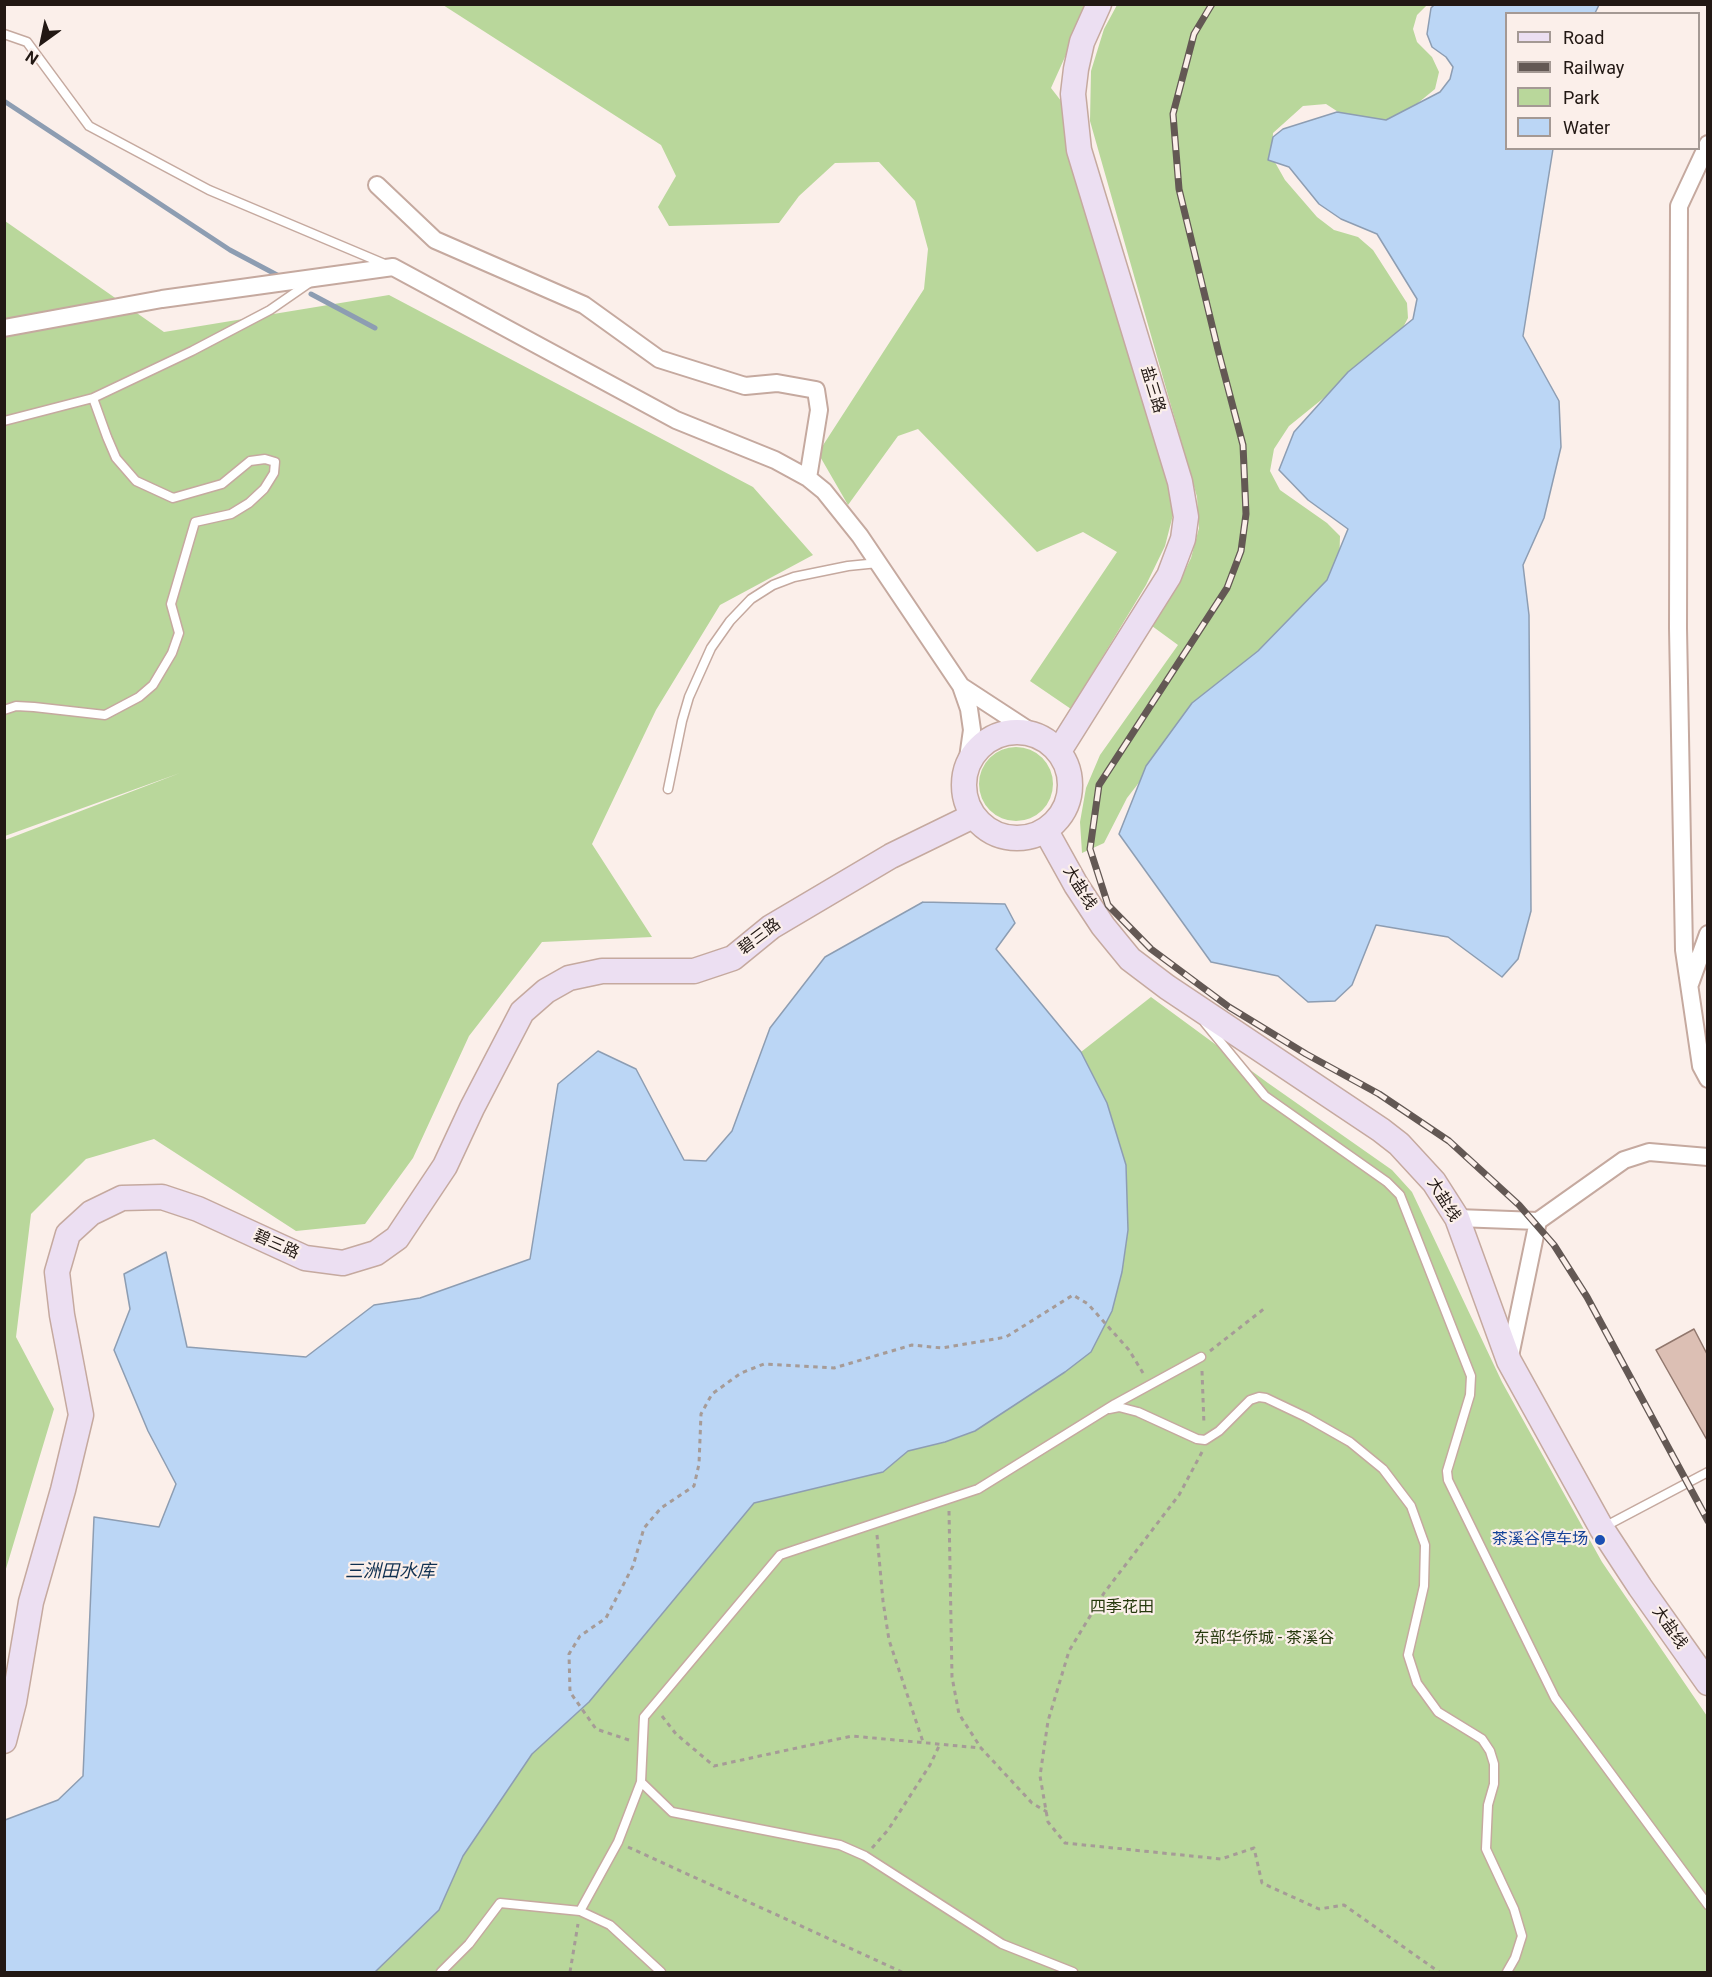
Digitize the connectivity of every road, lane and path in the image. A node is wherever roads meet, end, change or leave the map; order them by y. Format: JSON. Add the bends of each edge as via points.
{"nodes":[{"id":1,"x":1099,"y":4,"type":"edge"},
{"id":2,"x":4,"y":34,"type":"edge"},
{"id":3,"x":1707,"y":144,"type":"edge"},
{"id":4,"x":377,"y":185,"type":"dead end"},
{"id":5,"x":393,"y":267,"type":"junction"},
{"id":6,"x":317,"y":277,"type":"junction"},
{"id":7,"x":4,"y":328,"type":"edge"},
{"id":8,"x":93,"y":398,"type":"junction"},
{"id":9,"x":4,"y":421,"type":"edge"},
{"id":10,"x":808,"y":478,"type":"junction"},
{"id":11,"x":878,"y":563,"type":"junction"},
{"id":12,"x":961,"y":686,"type":"junction"},
{"id":13,"x":4,"y":710,"type":"edge"},
{"id":14,"x":1036,"y":735,"type":"junction"},
{"id":15,"x":1059,"y":751,"type":"junction"},
{"id":16,"x":967,"y":765,"type":"junction"},
{"id":17,"x":668,"y":789,"type":"dead end"},
{"id":18,"x":973,"y":816,"type":"junction"},
{"id":19,"x":1046,"y":831,"type":"junction"},
{"id":20,"x":1707,"y":934,"type":"edge"},
{"id":21,"x":1689,"y":987,"type":"junction"},
{"id":22,"x":1186,"y":1000,"type":"junction"},
{"id":23,"x":1707,"y":1079,"type":"edge"},
{"id":24,"x":1707,"y":1157,"type":"edge"},
{"id":25,"x":1457,"y":1218,"type":"junction"},
{"id":26,"x":1538,"y":1221,"type":"junction"},
{"id":27,"x":1265,"y":1308,"type":"dead end"},
{"id":28,"x":1201,"y":1357,"type":"junction"},
{"id":29,"x":1509,"y":1361,"type":"junction"},
{"id":30,"x":1150,"y":1384,"type":"junction"},
{"id":31,"x":1106,"y":1409,"type":"junction"},
{"id":32,"x":1205,"y":1440,"type":"junction"},
{"id":33,"x":1707,"y":1472,"type":"edge"},
{"id":34,"x":949,"y":1499,"type":"junction"},
{"id":35,"x":876,"y":1523,"type":"junction"},
{"id":36,"x":1602,"y":1529,"type":"junction"},
{"id":37,"x":1707,"y":1683,"type":"edge"},
{"id":38,"x":654,"y":1705,"type":"junction"},
{"id":39,"x":4,"y":1741,"type":"edge"},
{"id":40,"x":923,"y":1743,"type":"junction"},
{"id":41,"x":643,"y":1744,"type":"junction"},
{"id":42,"x":940,"y":1744,"type":"junction"},
{"id":43,"x":981,"y":1748,"type":"junction"},
{"id":44,"x":641,"y":1782,"type":"junction"},
{"id":45,"x":1047,"y":1812,"type":"junction"},
{"id":46,"x":618,"y":1842,"type":"junction"},
{"id":47,"x":865,"y":1856,"type":"junction"},
{"id":48,"x":1707,"y":1905,"type":"edge"},
{"id":49,"x":580,"y":1911,"type":"junction"},
{"id":50,"x":441,"y":1972,"type":"edge"},
{"id":51,"x":570,"y":1972,"type":"edge"},
{"id":52,"x":661,"y":1972,"type":"edge"},
{"id":53,"x":902,"y":1972,"type":"edge"},
{"id":54,"x":1073,"y":1972,"type":"edge"},
{"id":55,"x":1439,"y":1972,"type":"edge"},
{"id":56,"x":1507,"y":1972,"type":"edge"}],
"edges":[{"from":1,"to":15,"type":"main road","name":"盐三路","via":[[1082,42],[1076,69],[1073,94],[1078,150],[1180,483],[1186,517],[1183,539],[1169,576]]},
{"from":2,"to":5,"type":"lane","via":[[27,42],[89,126],[209,190]]},
{"from":3,"to":21,"type":"street","via":[[1679,206],[1678,640],[1684,950]]},
{"from":4,"to":10,"type":"street","via":[[435,240],[584,305],[659,359],[745,386],[777,383],[816,390],[819,410]]},
{"from":5,"to":6,"type":"street"},
{"from":5,"to":10,"type":"street","via":[[676,420],[775,460]]},
{"from":6,"to":7,"type":"street","via":[[162,299]]},
{"from":6,"to":8,"type":"lane","via":[[270,310]]},
{"from":8,"to":9,"type":"lane"},
{"from":8,"to":13,"type":"lane","via":[[116,458],[136,481],[173,498],[222,484],[250,461],[274,462],[274,473],[249,503],[231,514],[195,522],[171,604],[179,633],[153,685],[130,703],[105,715],[16,706]]},
{"from":10,"to":11,"type":"street","via":[[840,509]]},
{"from":11,"to":12,"type":"street"},
{"from":11,"to":17,"type":"lane","via":[[794,577],[773,585],[751,599],[730,621],[711,648],[689,697]]},
{"from":12,"to":14,"type":"street"},
{"from":12,"to":16,"type":"street","via":[[972,730]]},
{"from":14,"to":15,"type":"main road"},
{"from":14,"to":16,"type":"main road","via":[[1008,732],[994,736],[978,748]]},
{"from":15,"to":19,"type":"main road","via":[[1070,774],[1071,788],[1064,812]]},
{"from":16,"to":18,"type":"main road","via":[[964,791]]},
{"from":18,"to":19,"type":"main road","via":[[982,826],[1006,837],[1020,839]]},
{"from":18,"to":39,"type":"main road","name":"碧三路","via":[[891,856],[771,927],[733,958],[694,971],[602,971],[569,978],[546,991],[522,1012],[445,1166],[397,1238],[376,1253],[343,1263],[305,1258],[198,1209],[162,1197],[122,1198],[91,1213],[68,1234],[57,1272],[81,1415],[31,1602]]},
{"from":19,"to":22,"type":"main road","name":"大盐线","via":[[1116,944],[1147,973]]},
{"from":20,"to":21,"type":"street"},
{"from":21,"to":23,"type":"street","via":[[1701,1066]]},
{"from":22,"to":25,"type":"main road","name":"大盐线","via":[[1399,1144],[1434,1182]]},
{"from":22,"to":48,"type":"lane","via":[[1265,1096],[1388,1182],[1400,1195],[1471,1376],[1470,1395],[1447,1471],[1448,1480],[1565,1714]]},
{"from":24,"to":26,"type":"street","via":[[1649,1152],[1624,1160]]},
{"from":25,"to":26,"type":"street"},
{"from":25,"to":29,"type":"main road","name":"大盐线"},
{"from":26,"to":29,"type":"street"},
{"from":27,"to":28,"type":"path"},
{"from":28,"to":30,"type":"lane"},
{"from":28,"to":32,"type":"path"},
{"from":29,"to":36,"type":"main road","name":"大盐线"},
{"from":30,"to":31,"type":"lane"},
{"from":30,"to":41,"type":"path","via":[[1129,1350],[1088,1304],[1074,1295],[1006,1337],[942,1348],[912,1345],[834,1368],[764,1364],[741,1373],[712,1394],[702,1413],[694,1486],[661,1508],[644,1528],[633,1566],[606,1618],[580,1636],[569,1654],[570,1692],[596,1729]]},
{"from":31,"to":32,"type":"lane","via":[[1119,1407],[1138,1412]]},
{"from":31,"to":34,"type":"lane","via":[[978,1489]]},
{"from":32,"to":45,"type":"path","via":[[1179,1495],[1104,1593],[1069,1651],[1048,1721],[1040,1776]]},
{"from":32,"to":56,"type":"lane","via":[[1250,1400],[1266,1398],[1350,1442],[1383,1469],[1411,1506],[1425,1545],[1424,1586],[1408,1655],[1417,1683],[1438,1712],[1482,1739],[1490,1751],[1494,1784],[1488,1805],[1486,1849],[1522,1936]]},
{"from":33,"to":36,"type":"lane"},
{"from":34,"to":35,"type":"lane"},
{"from":34,"to":43,"type":"path","via":[[952,1677],[959,1714]]},
{"from":35,"to":38,"type":"lane","via":[[780,1555]]},
{"from":35,"to":40,"type":"path","via":[[889,1640]]},
{"from":36,"to":37,"type":"main road","name":"大盐线"},
{"from":38,"to":40,"type":"path","via":[[676,1734],[714,1766],[852,1736]]},
{"from":38,"to":41,"type":"lane","via":[[644,1717]]},
{"from":40,"to":42,"type":"path"},
{"from":41,"to":44,"type":"lane"},
{"from":42,"to":43,"type":"path"},
{"from":42,"to":47,"type":"path","via":[[888,1830]]},
{"from":43,"to":45,"type":"path","via":[[1032,1803]]},
{"from":44,"to":46,"type":"lane"},
{"from":44,"to":47,"type":"lane","via":[[672,1812],[840,1845]]},
{"from":45,"to":55,"type":"path","via":[[1048,1822],[1065,1843],[1221,1859],[1254,1848],[1262,1883],[1319,1909],[1344,1905]]},
{"from":46,"to":49,"type":"lane"},
{"from":46,"to":53,"type":"path"},
{"from":47,"to":54,"type":"lane","via":[[1002,1944]]},
{"from":49,"to":50,"type":"lane","via":[[500,1903],[469,1944]]},
{"from":49,"to":51,"type":"path"},
{"from":49,"to":52,"type":"lane","via":[[610,1925]]}]}
